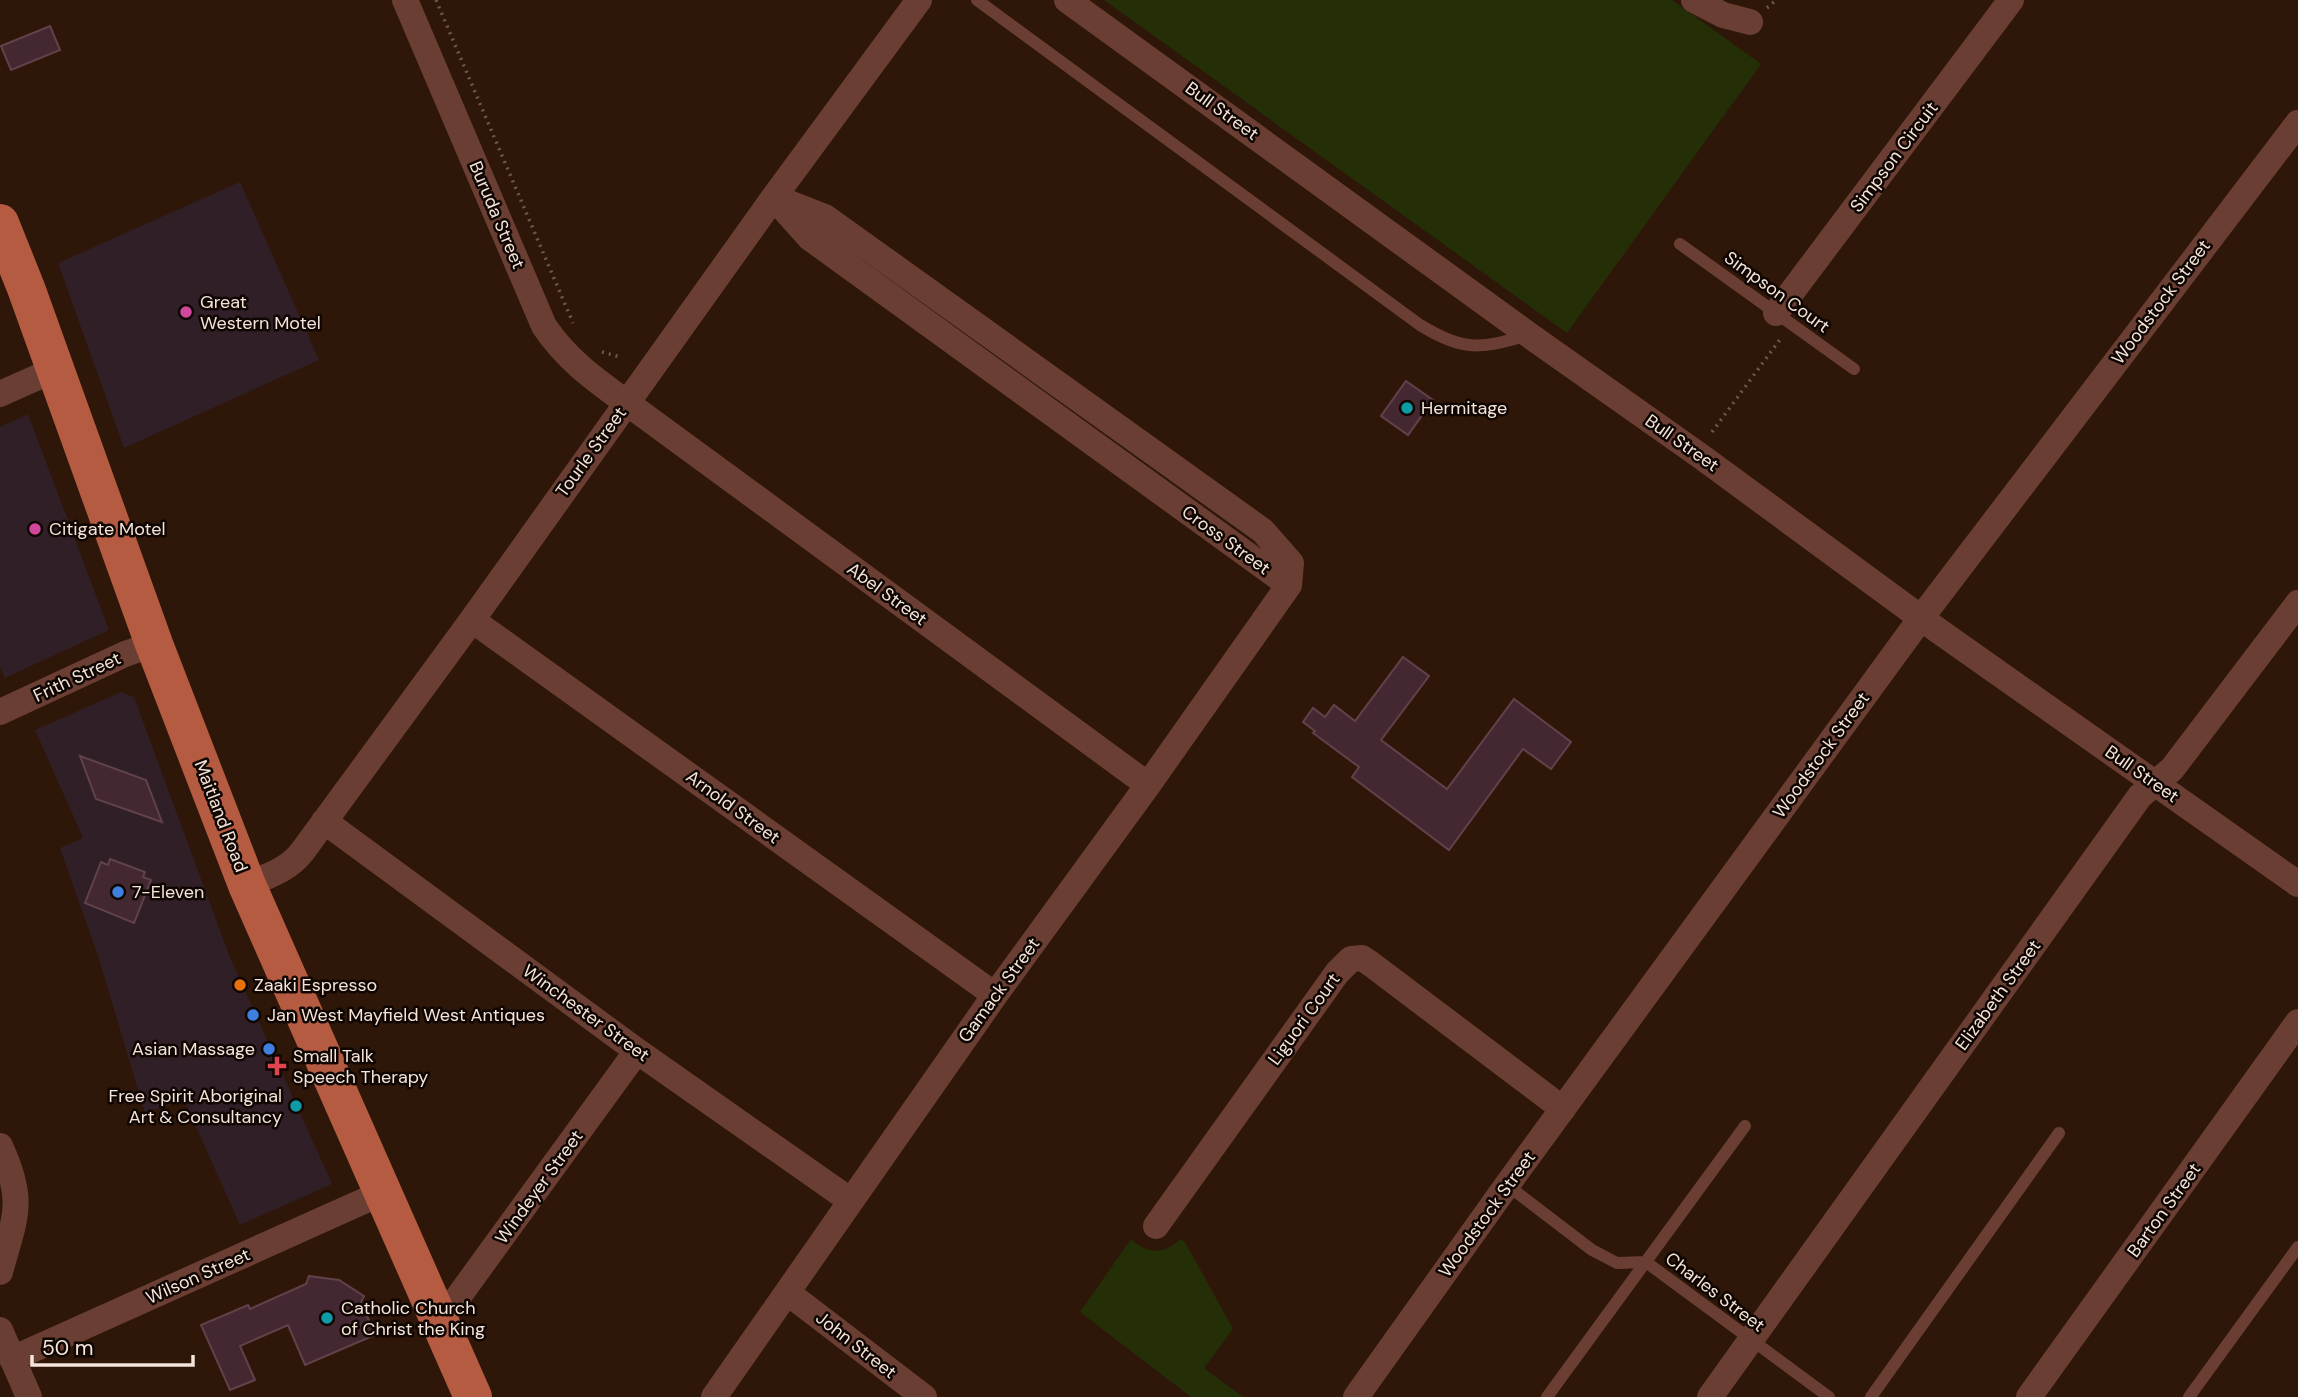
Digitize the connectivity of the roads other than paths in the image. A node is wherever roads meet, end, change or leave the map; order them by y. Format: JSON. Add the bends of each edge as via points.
{"nodes":[{"id":1,"x":405,"y":0,"type":"edge"},
{"id":2,"x":919,"y":0,"type":"edge"},
{"id":3,"x":976,"y":0,"type":"edge"},
{"id":4,"x":1067,"y":0,"type":"edge"},
{"id":5,"x":1694,"y":0,"type":"edge"},
{"id":6,"x":2011,"y":0,"type":"edge"},
{"id":7,"x":1750,"y":22,"type":"dead end"},
{"id":8,"x":2298,"y":123,"type":"edge"},
{"id":9,"x":774,"y":197,"type":"junction"},
{"id":10,"x":0,"y":223,"type":"edge"},
{"id":11,"x":1680,"y":244,"type":"dead end"},
{"id":12,"x":1779,"y":326,"type":"junction"},
{"id":13,"x":1529,"y":335,"type":"junction"},
{"id":14,"x":56,"y":369,"type":"junction"},
{"id":15,"x":1854,"y":369,"type":"dead end"},
{"id":16,"x":0,"y":394,"type":"edge"},
{"id":17,"x":627,"y":403,"type":"junction"},
{"id":18,"x":1289,"y":585,"type":"joint"},
{"id":19,"x":2298,"y":603,"type":"edge"},
{"id":20,"x":1921,"y":618,"type":"junction"},
{"id":21,"x":472,"y":620,"type":"junction"},
{"id":22,"x":154,"y":644,"type":"junction"},
{"id":23,"x":0,"y":712,"type":"edge"},
{"id":24,"x":2155,"y":783,"type":"junction"},
{"id":25,"x":1148,"y":785,"type":"junction"},
{"id":26,"x":324,"y":821,"type":"junction"},
{"id":27,"x":2298,"y":884,"type":"edge"},
{"id":28,"x":247,"y":885,"type":"junction"},
{"id":29,"x":995,"y":995,"type":"junction"},
{"id":30,"x":2298,"y":1022,"type":"edge"},
{"id":31,"x":637,"y":1051,"type":"junction"},
{"id":32,"x":1563,"y":1109,"type":"junction"},
{"id":33,"x":1745,"y":1126,"type":"dead end"},
{"id":34,"x":2059,"y":1133,"type":"dead end"},
{"id":35,"x":0,"y":1146,"type":"edge"},
{"id":36,"x":1507,"y":1185,"type":"junction"},
{"id":37,"x":384,"y":1192,"type":"junction"},
{"id":38,"x":851,"y":1201,"type":"junction"},
{"id":39,"x":1156,"y":1226,"type":"dead end"},
{"id":40,"x":2298,"y":1247,"type":"edge"},
{"id":41,"x":1646,"y":1262,"type":"junction"},
{"id":42,"x":0,"y":1272,"type":"edge"},
{"id":43,"x":788,"y":1293,"type":"junction"},
{"id":44,"x":440,"y":1322,"type":"junction"},
{"id":45,"x":0,"y":1330,"type":"edge"},
{"id":46,"x":1750,"y":1341,"type":"junction"},
{"id":47,"x":12,"y":1359,"type":"junction"},
{"id":48,"x":29,"y":1397,"type":"edge"},
{"id":49,"x":473,"y":1397,"type":"edge"},
{"id":50,"x":714,"y":1397,"type":"edge"},
{"id":51,"x":924,"y":1397,"type":"edge"},
{"id":52,"x":1356,"y":1397,"type":"edge"},
{"id":53,"x":1547,"y":1397,"type":"edge"},
{"id":54,"x":1710,"y":1397,"type":"edge"},
{"id":55,"x":1829,"y":1397,"type":"edge"},
{"id":56,"x":1871,"y":1397,"type":"edge"},
{"id":57,"x":2029,"y":1397,"type":"edge"},
{"id":58,"x":2189,"y":1397,"type":"edge"}],
"edges":[{"from":1,"to":17,"type":"street","name":"Buruda Street","via":[[544,326],[576,365]]},
{"from":2,"to":9,"type":"street","name":"Tourle Street"},
{"from":3,"to":13,"type":"lane","via":[[1420,325],[1445,340],[1471,346],[1496,345]]},
{"from":4,"to":13,"type":"street","name":"Bull Street"},
{"from":5,"to":7,"type":"street"},
{"from":6,"to":12,"type":"street","name":"Simpson Circuit"},
{"from":8,"to":20,"type":"street","name":"Woodstock Street"},
{"from":9,"to":17,"type":"street","name":"Tourle Street"},
{"from":9,"to":18,"type":"street","name":"Cross Street","via":[[810,238]]},
{"from":10,"to":14,"type":"main road","name":"Maitland Road"},
{"from":11,"to":12,"type":"lane","name":"Simpson Court"},
{"from":12,"to":15,"type":"lane","name":"Simpson Court"},
{"from":13,"to":20,"type":"street","name":"Bull Street"},
{"from":14,"to":16,"type":"street"},
{"from":14,"to":22,"type":"main road","name":"Maitland Road"},
{"from":17,"to":21,"type":"street","name":"Tourle Street"},
{"from":17,"to":25,"type":"street","name":"Abel Street"},
{"from":18,"to":25,"type":"street","name":"Gamack Street"},
{"from":19,"to":24,"type":"street","name":"Elizabeth Street","via":[[2176,765]]},
{"from":20,"to":24,"type":"street","name":"Bull Street"},
{"from":20,"to":32,"type":"street","name":"Woodstock Street"},
{"from":21,"to":26,"type":"street","name":"Tourle Street"},
{"from":21,"to":29,"type":"street","name":"Arnold Street"},
{"from":22,"to":23,"type":"street","name":"Frith Street"},
{"from":22,"to":28,"type":"main road","name":"Maitland Road"},
{"from":24,"to":27,"type":"street","name":"Bull Street"},
{"from":24,"to":46,"type":"street","name":"Elizabeth Street","via":[[2140,796]]},
{"from":25,"to":29,"type":"street","name":"Gamack Street"},
{"from":26,"to":28,"type":"street","name":"Tourle Street","via":[[293,863]]},
{"from":26,"to":31,"type":"street","name":"Winchester Street"},
{"from":28,"to":37,"type":"main road","name":"Maitland Road"},
{"from":29,"to":38,"type":"street","name":"Gamack Street"},
{"from":30,"to":57,"type":"street","name":"Barton Street"},
{"from":31,"to":38,"type":"street","name":"Winchester Street"},
{"from":31,"to":44,"type":"street","name":"Windeyer Street"},
{"from":32,"to":36,"type":"street","name":"Woodstock Street"},
{"from":32,"to":39,"type":"street","name":"Liguori Court","via":[[1371,964],[1362,958],[1351,959]]},
{"from":33,"to":41,"type":"lane"},
{"from":34,"to":56,"type":"lane"},
{"from":35,"to":42,"type":"street","via":[[12,1171],[17,1203]]},
{"from":36,"to":41,"type":"lane","name":"Charles Street","via":[[1592,1250],[1617,1263]]},
{"from":36,"to":52,"type":"street","name":"Woodstock Street"},
{"from":37,"to":44,"type":"main road","name":"Maitland Road"},
{"from":37,"to":47,"type":"street","name":"Wilson Street"},
{"from":38,"to":43,"type":"street","name":"Gamack Street"},
{"from":40,"to":58,"type":"lane"},
{"from":41,"to":46,"type":"lane","name":"Charles Street"},
{"from":41,"to":53,"type":"lane"},
{"from":43,"to":50,"type":"street","name":"Gamack Street"},
{"from":43,"to":51,"type":"street","name":"John Street"},
{"from":44,"to":49,"type":"main road","name":"Maitland Road"},
{"from":45,"to":47,"type":"street"},
{"from":46,"to":54,"type":"street","name":"Elizabeth Street"},
{"from":46,"to":55,"type":"lane","name":"Charles Street"},
{"from":47,"to":48,"type":"street"}]}
